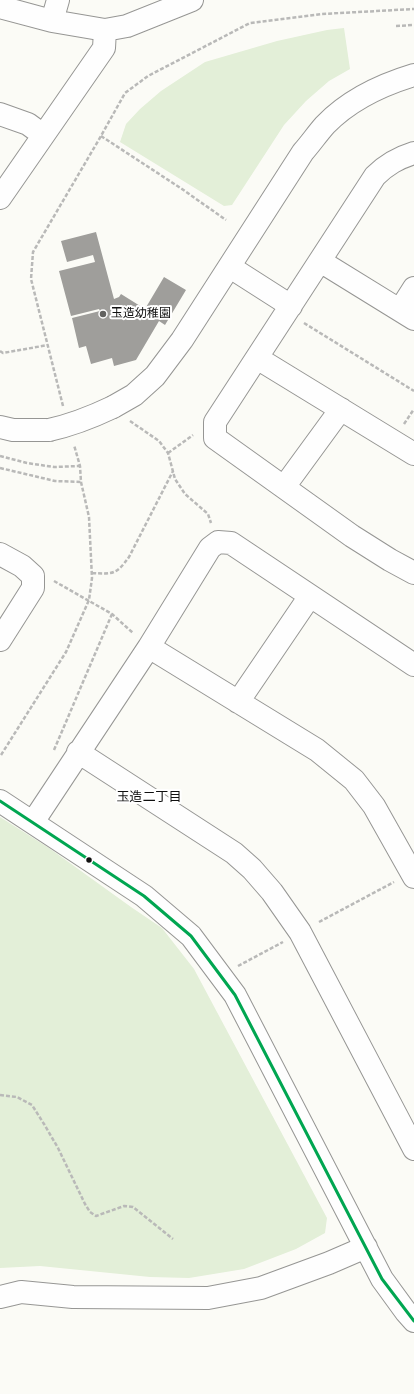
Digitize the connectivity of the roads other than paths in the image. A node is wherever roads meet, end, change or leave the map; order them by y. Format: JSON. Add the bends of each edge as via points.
{"nodes":[{"id":1,"x":58,"y":0,"type":"edge"},
{"id":2,"x":190,"y":0,"type":"edge"},
{"id":3,"x":0,"y":7,"type":"edge"},
{"id":4,"x":52,"y":21,"type":"junction"},
{"id":5,"x":106,"y":30,"type":"junction"},
{"id":6,"x":414,"y":75,"type":"edge"},
{"id":7,"x":0,"y":114,"type":"edge"},
{"id":8,"x":43,"y":135,"type":"junction"},
{"id":9,"x":414,"y":153,"type":"edge"},
{"id":10,"x":0,"y":198,"type":"edge"},
{"id":11,"x":320,"y":260,"type":"junction"},
{"id":12,"x":230,"y":267,"type":"junction"},
{"id":13,"x":414,"y":288,"type":"edge"},
{"id":14,"x":289,"y":309,"type":"junction"},
{"id":15,"x":407,"y":315,"type":"edge"},
{"id":16,"x":257,"y":358,"type":"junction"},
{"id":17,"x":341,"y":409,"type":"junction"},
{"id":18,"x":0,"y":427,"type":"edge"},
{"id":19,"x":414,"y":454,"type":"edge"},
{"id":20,"x":284,"y":487,"type":"junction"},
{"id":21,"x":0,"y":554,"type":"edge"},
{"id":22,"x":414,"y":573,"type":"edge"},
{"id":23,"x":310,"y":596,"type":"junction"},
{"id":24,"x":0,"y":640,"type":"edge"},
{"id":25,"x":149,"y":647,"type":"junction"},
{"id":26,"x":414,"y":665,"type":"edge"},
{"id":27,"x":238,"y":702,"type":"junction"},
{"id":28,"x":78,"y":752,"type":"junction"},
{"id":29,"x":0,"y":801,"type":"edge"},
{"id":30,"x":33,"y":822,"type":"junction"},
{"id":31,"x":413,"y":875,"type":"edge"},
{"id":32,"x":414,"y":1149,"type":"edge"},
{"id":33,"x":366,"y":1247,"type":"junction"},
{"id":34,"x":0,"y":1297,"type":"edge"},
{"id":35,"x":414,"y":1321,"type":"edge"}],
"edges":[{"from":1,"to":4,"type":"street"},
{"from":2,"to":5,"type":"street","via":[[127,26]]},
{"from":3,"to":4,"type":"street"},
{"from":4,"to":5,"type":"street"},
{"from":5,"to":8,"type":"street","via":[[104,48]]},
{"from":6,"to":12,"type":"street","via":[[369,92],[326,124],[303,152]]},
{"from":7,"to":8,"type":"street","via":[[28,124]]},
{"from":8,"to":10,"type":"street"},
{"from":9,"to":11,"type":"street","via":[[384,167],[375,176]]},
{"from":11,"to":14,"type":"street"},
{"from":11,"to":15,"type":"street"},
{"from":12,"to":14,"type":"street"},
{"from":12,"to":18,"type":"street","bridge":true,"via":[[155,376],[134,395],[120,413],[49,430],[13,430]]},
{"from":13,"to":15,"type":"street"},
{"from":14,"to":16,"type":"street"},
{"from":16,"to":17,"type":"street"},
{"from":16,"to":20,"type":"street","via":[[215,422],[215,438]]},
{"from":17,"to":19,"type":"street"},
{"from":17,"to":20,"type":"street"},
{"from":20,"to":22,"type":"street","via":[[352,536]]},
{"from":21,"to":24,"type":"street","via":[[22,566],[33,576],[33,588]]},
{"from":23,"to":25,"type":"street","via":[[231,543],[218,542],[210,548]]},
{"from":23,"to":26,"type":"street"},
{"from":23,"to":27,"type":"street"},
{"from":25,"to":27,"type":"street"},
{"from":25,"to":28,"type":"street"},
{"from":27,"to":31,"type":"street","via":[[317,750],[354,780],[374,806]]},
{"from":28,"to":30,"type":"street"},
{"from":28,"to":32,"type":"street","via":[[234,853],[272,892],[300,932]]},
{"from":29,"to":30,"type":"street"},
{"from":30,"to":33,"type":"street","via":[[144,896],[191,936],[235,995]]},
{"from":33,"to":34,"type":"street","via":[[261,1288],[208,1298],[73,1297],[21,1292]]},
{"from":33,"to":35,"type":"street","via":[[382,1279]]}]}
